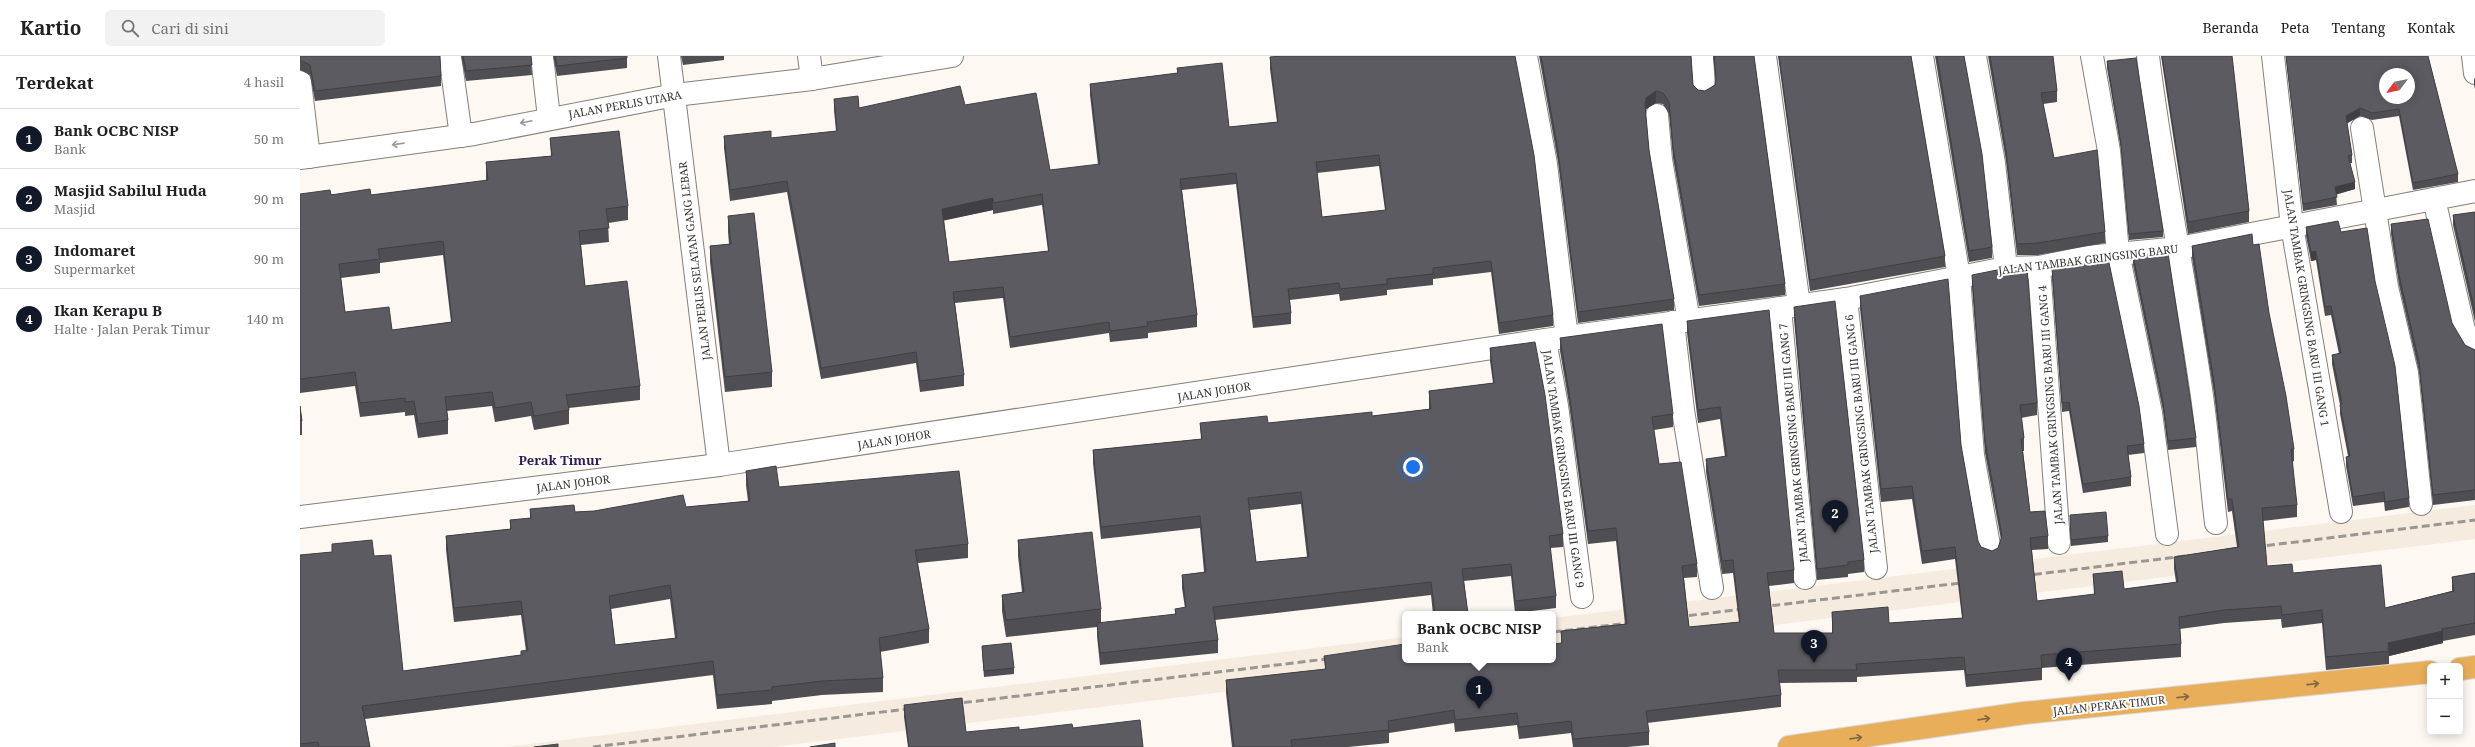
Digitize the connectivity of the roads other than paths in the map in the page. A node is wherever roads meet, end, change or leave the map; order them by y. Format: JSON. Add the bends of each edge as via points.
{"nodes":[{"id":1,"x":450,"y":56,"type":"edge"},
{"id":2,"x":542,"y":56,"type":"edge"},
{"id":3,"x":669,"y":56,"type":"edge"},
{"id":4,"x":809,"y":56,"type":"edge"},
{"id":5,"x":952,"y":56,"type":"edge"},
{"id":6,"x":1526,"y":56,"type":"edge"},
{"id":7,"x":1702,"y":56,"type":"edge"},
{"id":8,"x":1766,"y":56,"type":"edge"},
{"id":9,"x":1975,"y":56,"type":"edge"},
{"id":10,"x":2092,"y":56,"type":"edge"},
{"id":11,"x":2148,"y":56,"type":"edge"},
{"id":12,"x":2273,"y":56,"type":"edge"},
{"id":13,"x":2473,"y":56,"type":"edge"},
{"id":14,"x":925,"y":59,"type":"edge"},
{"id":15,"x":1923,"y":60,"type":"edge"},
{"id":16,"x":855,"y":64,"type":"edge"},
{"id":17,"x":2475,"y":73,"type":"edge"},
{"id":18,"x":812,"y":79,"type":"junction"},
{"id":19,"x":300,"y":82,"type":"edge"},
{"id":20,"x":1704,"y":90,"type":"edge"},
{"id":21,"x":674,"y":95,"type":"junction"},
{"id":22,"x":1656,"y":115,"type":"dead end"},
{"id":23,"x":548,"y":118,"type":"junction"},
{"id":24,"x":2362,"y":128,"type":"dead end"},
{"id":25,"x":461,"y":136,"type":"junction"},
{"id":26,"x":305,"y":158,"type":"edge"},
{"id":27,"x":2475,"y":191,"type":"edge"},
{"id":28,"x":2434,"y":199,"type":"junction"},
{"id":29,"x":2376,"y":209,"type":"junction"},
{"id":30,"x":2292,"y":226,"type":"junction"},
{"id":31,"x":2179,"y":248,"type":"junction"},
{"id":32,"x":2118,"y":253,"type":"junction"},
{"id":33,"x":2040,"y":267,"type":"junction"},
{"id":34,"x":2006,"y":268,"type":"junction"},
{"id":35,"x":1959,"y":277,"type":"junction"},
{"id":36,"x":1846,"y":299,"type":"junction"},
{"id":37,"x":1790,"y":306,"type":"junction"},
{"id":38,"x":1681,"y":321,"type":"junction"},
{"id":39,"x":1567,"y":338,"type":"junction"},
{"id":40,"x":1545,"y":340,"type":"junction"},
{"id":41,"x":2475,"y":348,"type":"edge"},
{"id":42,"x":1486,"y":350,"type":"joint"},
{"id":43,"x":719,"y":465,"type":"junction"},
{"id":44,"x":2421,"y":504,"type":"dead end"},
{"id":45,"x":2341,"y":512,"type":"dead end"},
{"id":46,"x":300,"y":516,"type":"edge"},
{"id":47,"x":2216,"y":523,"type":"dead end"},
{"id":48,"x":2167,"y":534,"type":"dead end"},
{"id":49,"x":2059,"y":543,"type":"dead end"},
{"id":50,"x":1990,"y":551,"type":"edge"},
{"id":51,"x":1876,"y":568,"type":"dead end"},
{"id":52,"x":1805,"y":578,"type":"dead end"},
{"id":53,"x":1712,"y":588,"type":"dead end"},
{"id":54,"x":1582,"y":597,"type":"dead end"},
{"id":55,"x":2475,"y":667,"type":"edge"},
{"id":56,"x":2463,"y":669,"type":"edge"},
{"id":57,"x":2427,"y":672,"type":"edge"},
{"id":58,"x":1790,"y":747,"type":"edge"}],
"edges":[{"from":1,"to":25,"type":"street"},
{"from":2,"to":23,"type":"street"},
{"from":3,"to":21,"type":"street","name":"JALAN PERLIS SELATAN GANG LEBAR"},
{"from":4,"to":18,"type":"street"},
{"from":5,"to":14,"type":"street","name":"JALAN PERLIS UTARA"},
{"from":6,"to":39,"type":"street","via":[[1546,164]]},
{"from":7,"to":20,"type":"street"},
{"from":8,"to":37,"type":"street"},
{"from":9,"to":34,"type":"street","via":[[1994,163]]},
{"from":10,"to":32,"type":"street","via":[[2109,151]]},
{"from":11,"to":31,"type":"street","via":[[2158,135]]},
{"from":12,"to":30,"type":"street","name":"JALAN TAMBAK GRINGSING BARU III GANG 1"},
{"from":13,"to":17,"type":"street"},
{"from":14,"to":16,"type":"street","name":"JALAN PERLIS UTARA"},
{"from":15,"to":35,"type":"street"},
{"from":16,"to":18,"type":"street","name":"JALAN PERLIS UTARA"},
{"from":18,"to":21,"type":"street","name":"JALAN PERLIS UTARA"},
{"from":19,"to":26,"type":"street"},
{"from":21,"to":23,"type":"street","name":"JALAN PERLIS UTARA"},
{"from":21,"to":43,"type":"street","name":"JALAN PERLIS SELATAN GANG LEBAR"},
{"from":22,"to":38,"type":"street"},
{"from":23,"to":25,"type":"street","name":"JALAN PERLIS UTARA","one_way":true},
{"from":24,"to":29,"type":"street"},
{"from":25,"to":26,"type":"street","name":"JALAN PERLIS UTARA","one_way":true},
{"from":27,"to":28,"type":"street","name":"JALAN TAMBAK GRINGSING BARU"},
{"from":28,"to":29,"type":"street","name":"JALAN TAMBAK GRINGSING BARU"},
{"from":28,"to":41,"type":"street","via":[[2464,330]]},
{"from":29,"to":30,"type":"street","name":"JALAN TAMBAK GRINGSING BARU"},
{"from":29,"to":44,"type":"street","via":[[2387,287],[2407,373]]},
{"from":30,"to":31,"type":"street","name":"JALAN TAMBAK GRINGSING BARU"},
{"from":30,"to":45,"type":"street","name":"JALAN TAMBAK GRINGSING BARU III GANG 1"},
{"from":31,"to":32,"type":"street","name":"JALAN TAMBAK GRINGSING BARU"},
{"from":31,"to":47,"type":"street","via":[[2202,397]]},
{"from":32,"to":33,"type":"street","name":"JALAN TAMBAK GRINGSING BARU"},
{"from":32,"to":48,"type":"street","via":[[2151,413]]},
{"from":33,"to":34,"type":"street","name":"JALAN TAMBAK GRINGSING BARU"},
{"from":33,"to":49,"type":"street","name":"JALAN TAMBAK GRINGSING BARU III GANG 4"},
{"from":34,"to":35,"type":"street","name":"JALAN TAMBAK GRINGSING BARU"},
{"from":35,"to":36,"type":"street","name":"JALAN TAMBAK GRINGSING BARU"},
{"from":35,"to":50,"type":"street","via":[[1973,455]]},
{"from":36,"to":37,"type":"street","name":"JALAN TAMBAK GRINGSING BARU"},
{"from":36,"to":51,"type":"street","name":"JALAN TAMBAK GRINGSING BARU III GANG 6"},
{"from":37,"to":38,"type":"street","name":"JALAN TAMBAK GRINGSING BARU"},
{"from":37,"to":52,"type":"street","name":"JALAN TAMBAK GRINGSING BARU III GANG 7"},
{"from":38,"to":39,"type":"street","name":"JALAN TAMBAK GRINGSING BARU"},
{"from":38,"to":53,"type":"street","via":[[1682,410]]},
{"from":39,"to":40,"type":"street","name":"JALAN TAMBAK GRINGSING BARU"},
{"from":40,"to":42,"type":"street","name":"JALAN TAMBAK GRINGSING BARU"},
{"from":40,"to":54,"type":"street","name":"JALAN TAMBAK GRINGSING BARU III GANG 9","via":[[1557,406]]},
{"from":42,"to":43,"type":"street","name":"JALAN JOHOR"},
{"from":43,"to":46,"type":"street","name":"JALAN JOHOR"},
{"from":55,"to":56,"type":"highway"},
{"from":58,"to":57,"type":"highway","name":"JALAN PERAK TIMUR","one_way":true,"via":[[2024,714]]}]}
